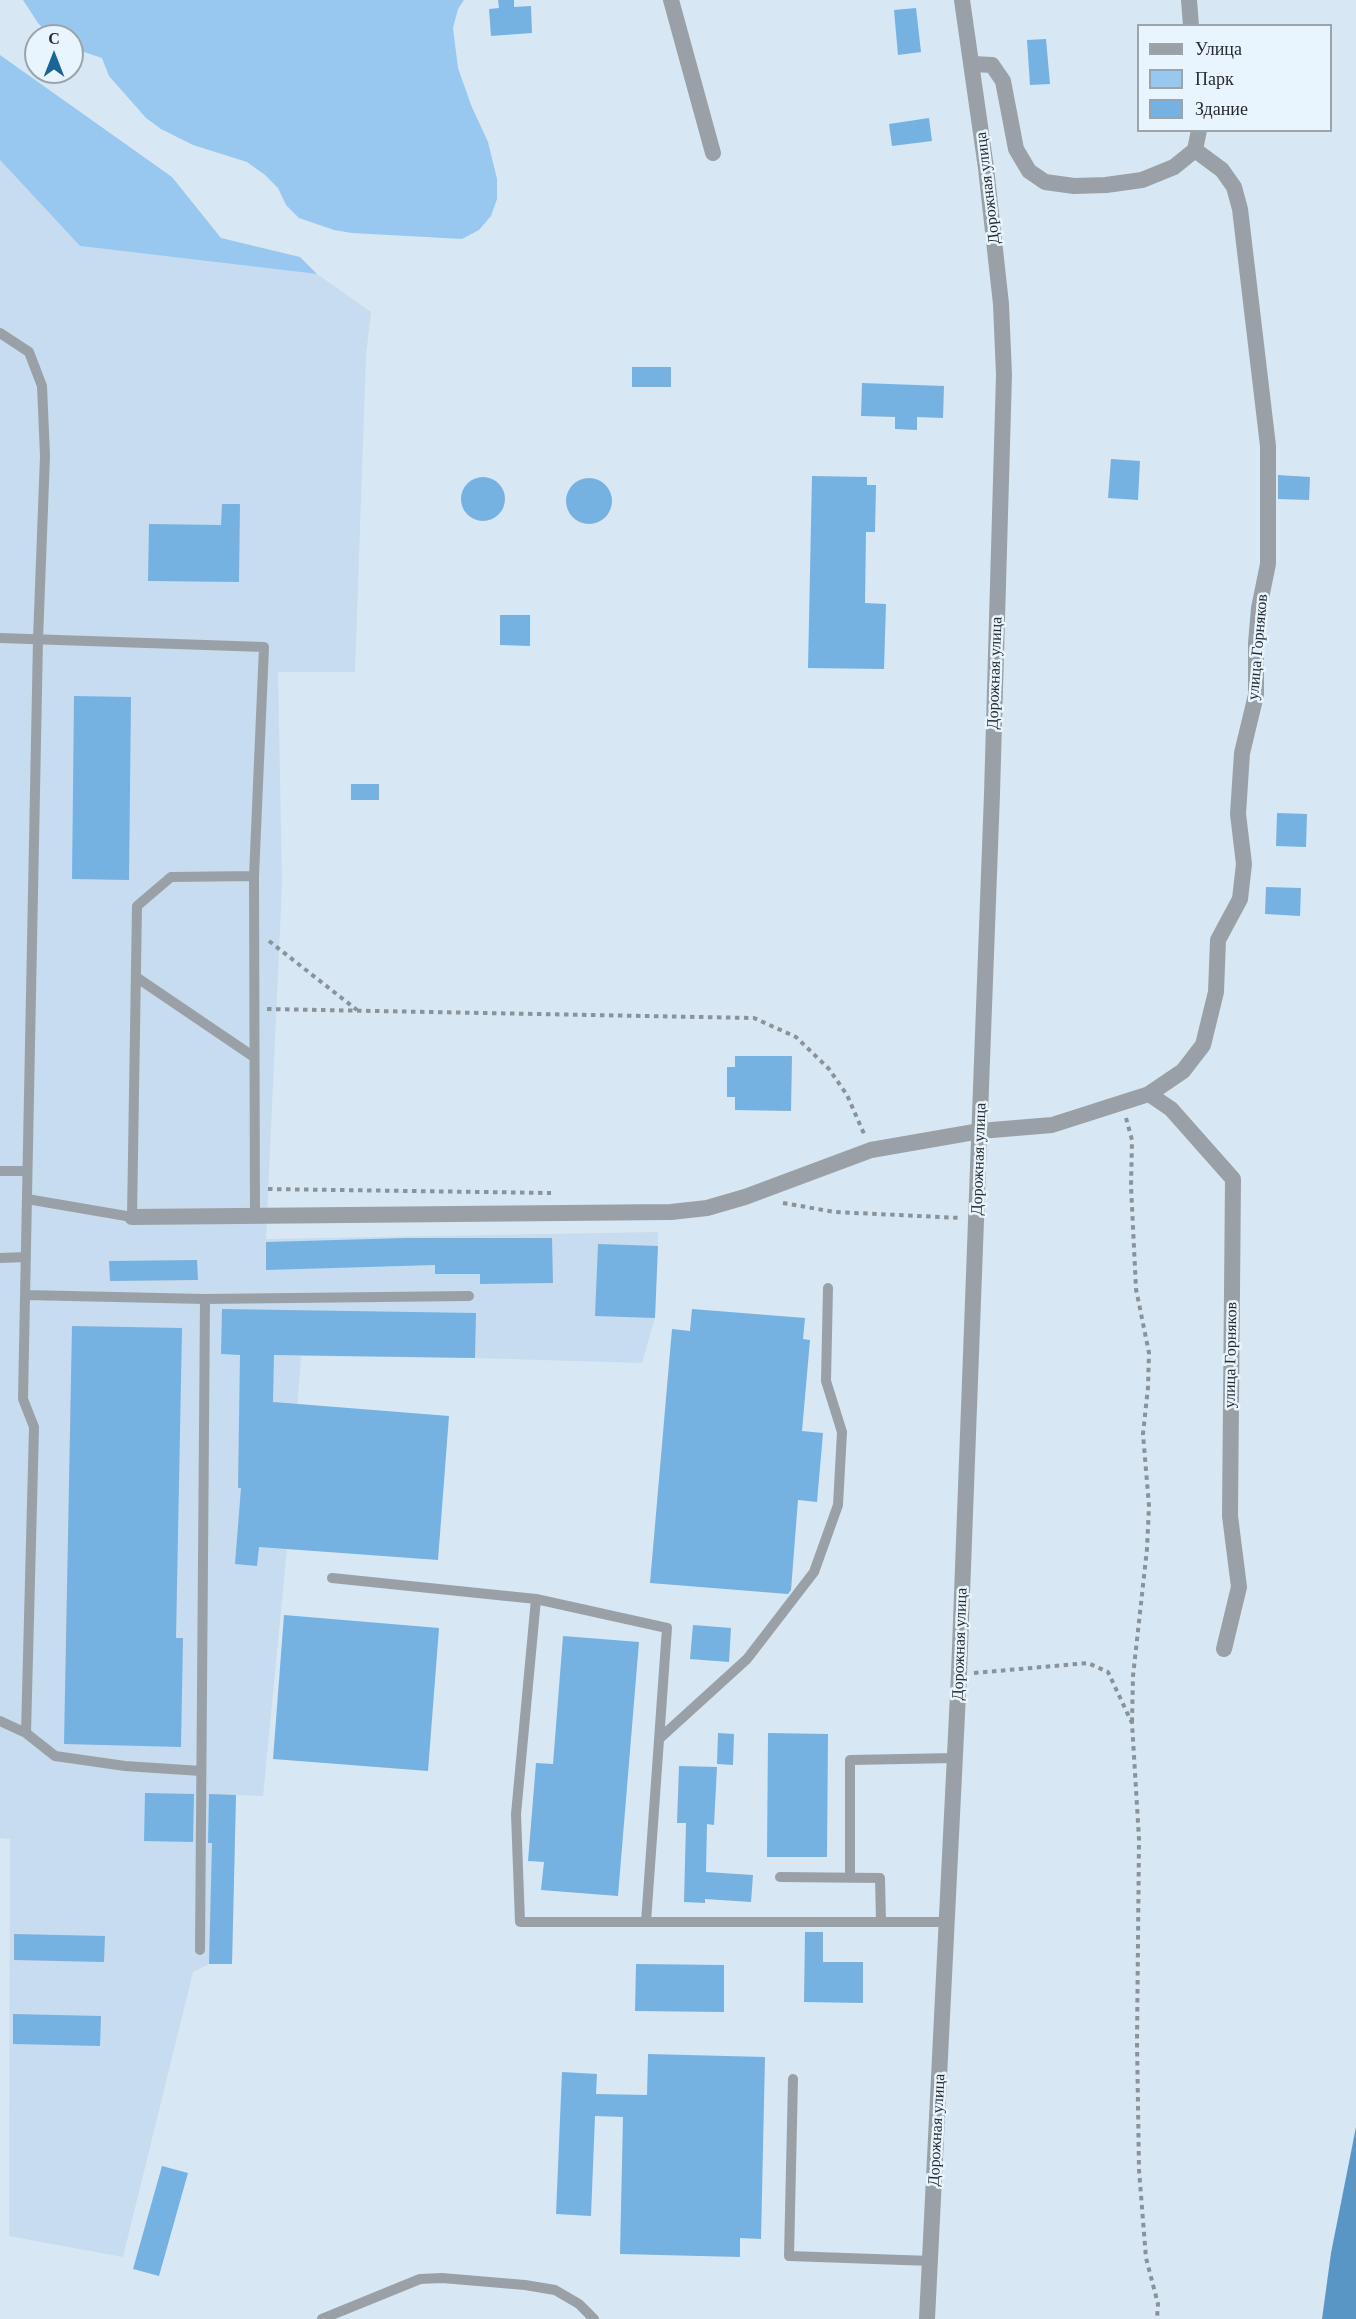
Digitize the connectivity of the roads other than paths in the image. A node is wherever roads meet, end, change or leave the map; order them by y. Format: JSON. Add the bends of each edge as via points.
{"nodes":[{"id":1,"x":671,"y":0,"type":"edge"},
{"id":2,"x":962,"y":0,"type":"edge"},
{"id":3,"x":1189,"y":0,"type":"edge"},
{"id":4,"x":1191,"y":24,"type":"edge"},
{"id":5,"x":973,"y":64,"type":"junction"},
{"id":6,"x":1199,"y":132,"type":"edge"},
{"id":7,"x":1195,"y":150,"type":"junction"},
{"id":8,"x":713,"y":153,"type":"dead end"},
{"id":9,"x":0,"y":333,"type":"edge"},
{"id":10,"x":0,"y":638,"type":"edge"},
{"id":11,"x":38,"y":639,"type":"junction"},
{"id":12,"x":254,"y":876,"type":"junction"},
{"id":13,"x":136,"y":977,"type":"junction"},
{"id":14,"x":254,"y":1057,"type":"junction"},
{"id":15,"x":1149,"y":1094,"type":"junction"},
{"id":16,"x":980,"y":1131,"type":"junction"},
{"id":17,"x":0,"y":1170,"type":"edge"},
{"id":18,"x":27,"y":1171,"type":"junction"},
{"id":19,"x":27,"y":1199,"type":"junction"},
{"id":20,"x":132,"y":1217,"type":"junction"},
{"id":21,"x":255,"y":1218,"type":"junction"},
{"id":22,"x":26,"y":1257,"type":"junction"},
{"id":23,"x":0,"y":1258,"type":"edge"},
{"id":24,"x":828,"y":1288,"type":"dead end"},
{"id":25,"x":25,"y":1295,"type":"junction"},
{"id":26,"x":469,"y":1296,"type":"dead end"},
{"id":27,"x":205,"y":1299,"type":"junction"},
{"id":28,"x":332,"y":1578,"type":"dead end"},
{"id":29,"x":536,"y":1599,"type":"junction"},
{"id":30,"x":1224,"y":1649,"type":"dead end"},
{"id":31,"x":0,"y":1721,"type":"edge"},
{"id":32,"x":26,"y":1733,"type":"junction"},
{"id":33,"x":659,"y":1739,"type":"junction"},
{"id":34,"x":955,"y":1758,"type":"junction"},
{"id":35,"x":201,"y":1771,"type":"junction"},
{"id":36,"x":780,"y":1877,"type":"dead end"},
{"id":37,"x":850,"y":1878,"type":"junction"},
{"id":38,"x":646,"y":1922,"type":"junction"},
{"id":39,"x":880,"y":1922,"type":"junction"},
{"id":40,"x":947,"y":1922,"type":"junction"},
{"id":41,"x":200,"y":1950,"type":"dead end"},
{"id":42,"x":793,"y":2079,"type":"dead end"},
{"id":43,"x":931,"y":2260,"type":"junction"},
{"id":44,"x":322,"y":2319,"type":"edge"},
{"id":45,"x":594,"y":2319,"type":"edge"},
{"id":46,"x":927,"y":2319,"type":"edge"}],
"edges":[{"from":1,"to":8,"type":"street"},
{"from":2,"to":5,"type":"street","name":"Дорожная улица"},
{"from":3,"to":4,"type":"street"},
{"from":5,"to":7,"type":"street","via":[[992,65],[1003,81],[1016,149],[1029,171],[1045,182],[1074,186],[1142,180],[1174,166]]},
{"from":5,"to":16,"type":"street","name":"Дорожная улица","via":[[1001,304],[1004,375]]},
{"from":6,"to":7,"type":"street"},
{"from":7,"to":15,"type":"street","name":"улица Горняков","via":[[1222,170],[1234,187],[1240,209],[1269,447],[1268,564],[1259,608],[1257,695],[1242,753],[1238,814],[1244,864],[1239,899],[1218,940],[1216,992],[1203,1045],[1184,1071]]},
{"from":9,"to":11,"type":"lane","via":[[29,352],[42,386],[45,456]]},
{"from":10,"to":11,"type":"lane"},
{"from":11,"to":12,"type":"lane","via":[[264,647]]},
{"from":11,"to":18,"type":"lane"},
{"from":12,"to":13,"type":"lane","via":[[171,877],[136,906]]},
{"from":12,"to":14,"type":"lane"},
{"from":13,"to":14,"type":"lane"},
{"from":13,"to":20,"type":"lane"},
{"from":14,"to":21,"type":"lane"},
{"from":15,"to":16,"type":"street","name":"улица Горняков","via":[[1052,1125]]},
{"from":15,"to":30,"type":"street","name":"улица Горняков","via":[[1171,1109],[1233,1179],[1230,1516],[1239,1587]]},
{"from":16,"to":21,"type":"street","name":"улица Горняков","via":[[872,1150],[708,1208],[671,1212]]},
{"from":16,"to":34,"type":"street","name":"Дорожная улица"},
{"from":17,"to":18,"type":"lane"},
{"from":18,"to":19,"type":"lane"},
{"from":19,"to":20,"type":"lane"},
{"from":19,"to":22,"type":"lane"},
{"from":20,"to":21,"type":"street","name":"улица Горняков"},
{"from":22,"to":23,"type":"lane"},
{"from":22,"to":25,"type":"lane"},
{"from":24,"to":33,"type":"lane","via":[[826,1381],[842,1442],[838,1505],[814,1572],[747,1659]]},
{"from":25,"to":27,"type":"lane"},
{"from":25,"to":32,"type":"lane","via":[[23,1399],[34,1427]]},
{"from":26,"to":27,"type":"lane"},
{"from":27,"to":35,"type":"lane"},
{"from":28,"to":29,"type":"lane"},
{"from":29,"to":33,"type":"lane","via":[[667,1628]]},
{"from":29,"to":38,"type":"lane","via":[[516,1814],[520,1922]]},
{"from":31,"to":32,"type":"lane"},
{"from":32,"to":35,"type":"lane","via":[[55,1756]]},
{"from":33,"to":38,"type":"lane"},
{"from":34,"to":37,"type":"lane","via":[[850,1760]]},
{"from":34,"to":40,"type":"street","name":"Дорожная улица"},
{"from":35,"to":41,"type":"lane"},
{"from":36,"to":37,"type":"lane"},
{"from":37,"to":39,"type":"lane","via":[[880,1878]]},
{"from":38,"to":39,"type":"lane"},
{"from":39,"to":40,"type":"lane"},
{"from":40,"to":43,"type":"street","name":"Дорожная улица"},
{"from":42,"to":43,"type":"lane","via":[[789,2256]]},
{"from":43,"to":46,"type":"street","name":"Дорожная улица"},
{"from":44,"to":45,"type":"lane","via":[[420,2279],[442,2278],[555,2290],[579,2304]]}]}
